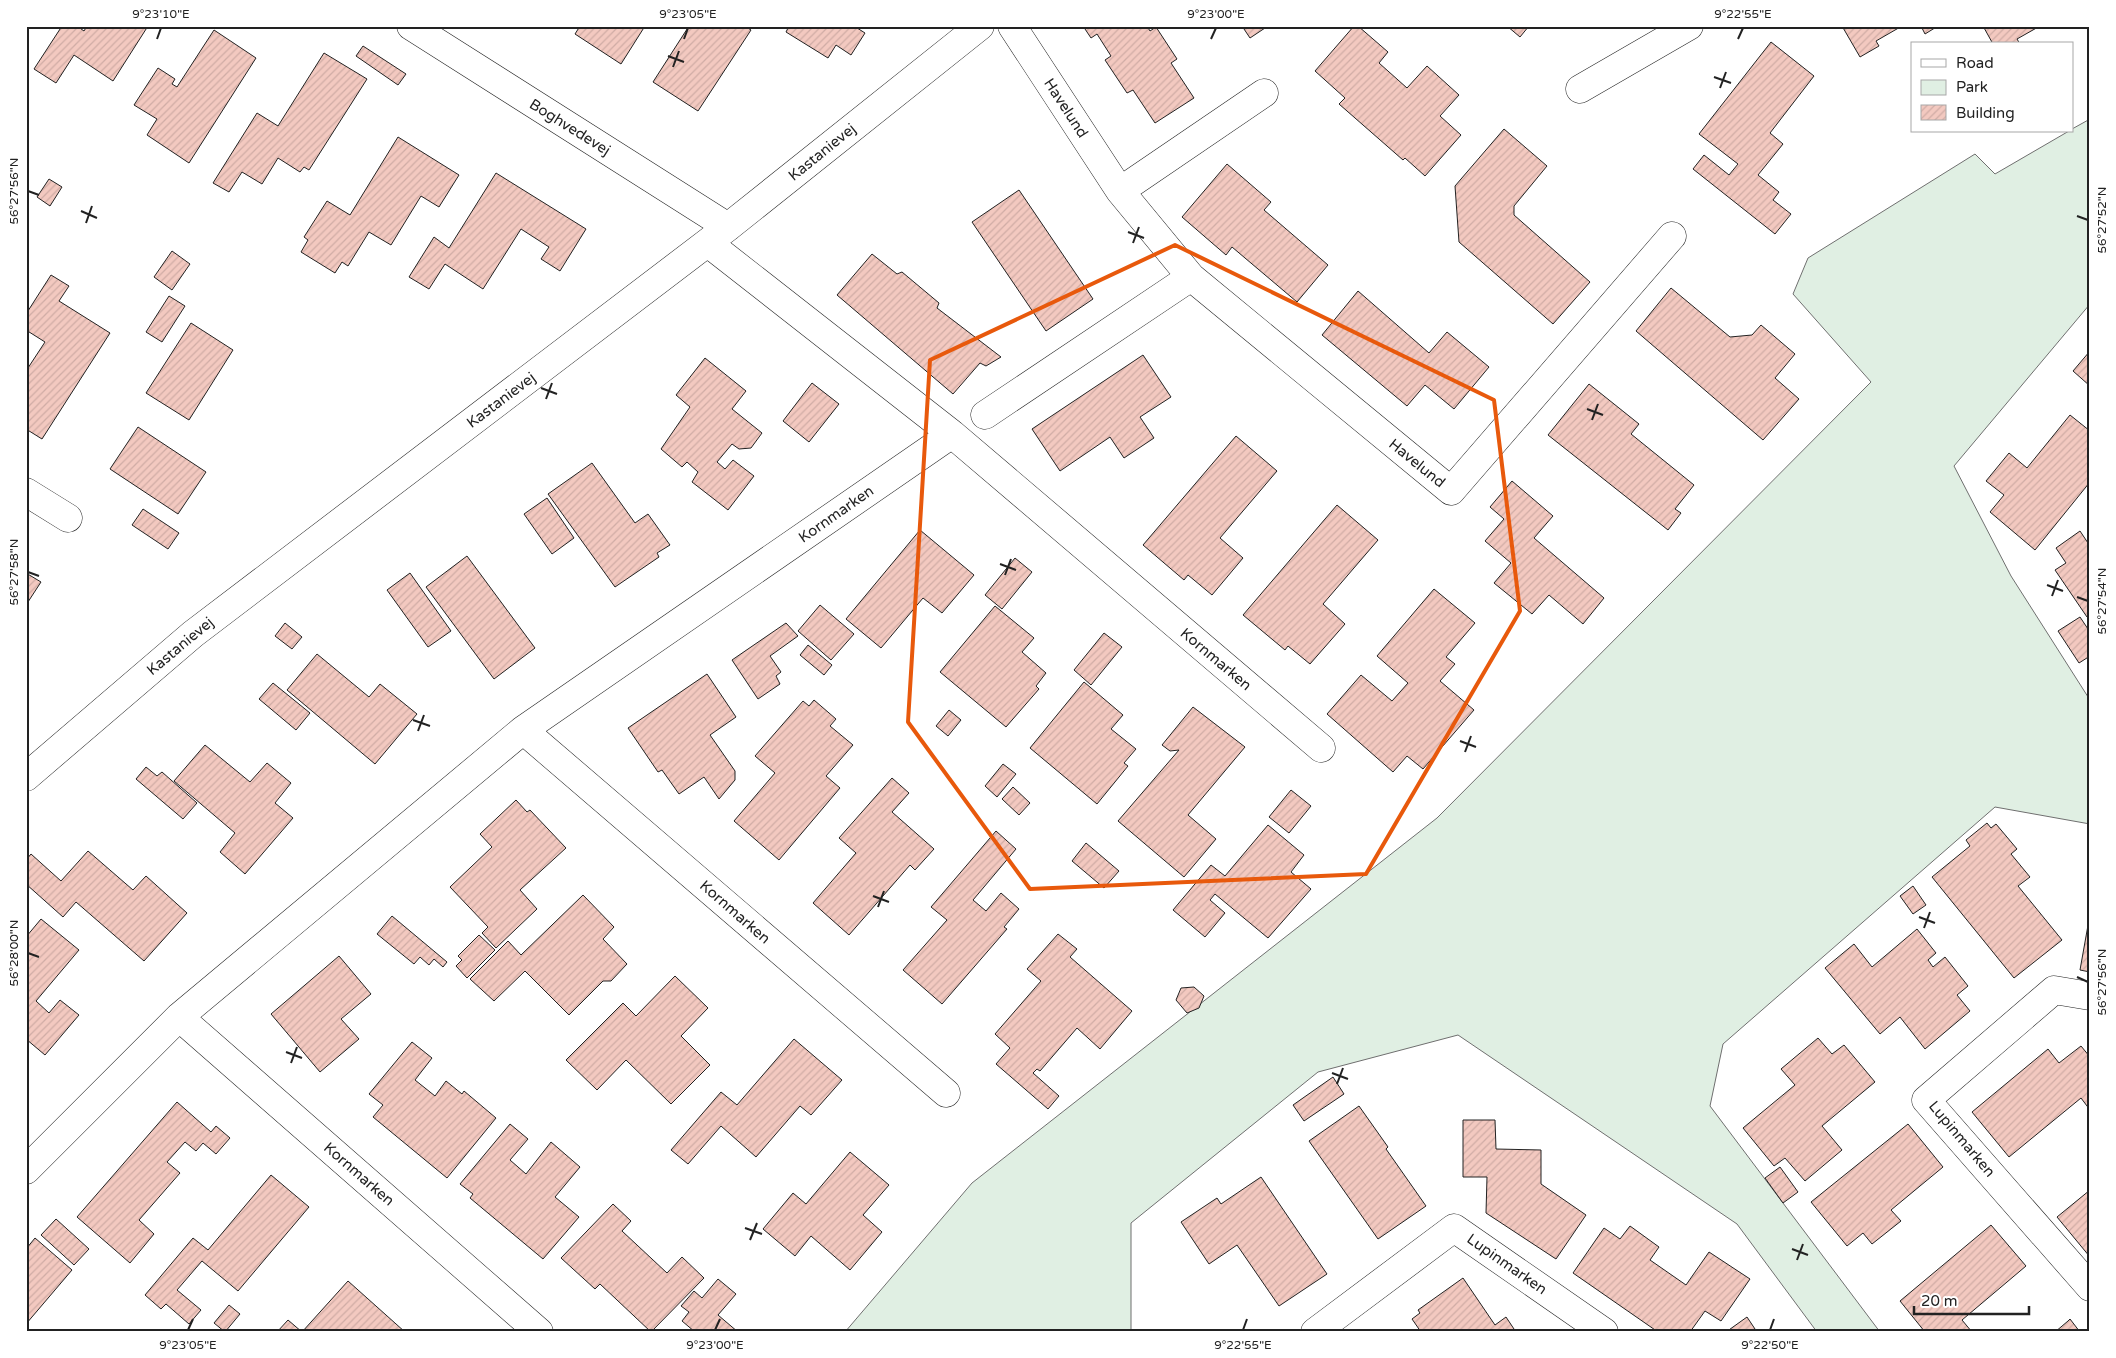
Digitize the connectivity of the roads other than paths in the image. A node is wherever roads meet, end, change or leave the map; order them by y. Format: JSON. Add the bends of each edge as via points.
{"nodes":[{"id":1,"x":411,"y":26,"type":"edge"},
{"id":2,"x":980,"y":26,"type":"edge"},
{"id":3,"x":1012,"y":26,"type":"edge"},
{"id":4,"x":1689,"y":26,"type":"edge"},
{"id":5,"x":1580,"y":89,"type":"dead end"},
{"id":6,"x":1264,"y":93,"type":"dead end"},
{"id":7,"x":1120,"y":191,"type":"junction"},
{"id":8,"x":718,"y":235,"type":"junction"},
{"id":9,"x":1672,"y":236,"type":"dead end"},
{"id":10,"x":1191,"y":277,"type":"junction"},
{"id":11,"x":985,"y":415,"type":"dead end"},
{"id":12,"x":952,"y":434,"type":"junction"},
{"id":13,"x":26,"y":492,"type":"edge"},
{"id":14,"x":68,"y":518,"type":"dead end"},
{"id":15,"x":523,"y":730,"type":"junction"},
{"id":16,"x":1321,"y":748,"type":"dead end"},
{"id":17,"x":26,"y":777,"type":"edge"},
{"id":18,"x":2090,"y":996,"type":"edge"},
{"id":19,"x":179,"y":1016,"type":"junction"},
{"id":20,"x":946,"y":1093,"type":"dead end"},
{"id":21,"x":26,"y":1170,"type":"edge"},
{"id":22,"x":2090,"y":1287,"type":"edge"},
{"id":23,"x":539,"y":1332,"type":"edge"},
{"id":24,"x":1315,"y":1332,"type":"edge"},
{"id":25,"x":1604,"y":1332,"type":"edge"}],
"edges":[{"from":1,"to":8,"type":"street","name":"Boghvedevej"},
{"from":2,"to":8,"type":"street","name":"Kastanievej"},
{"from":3,"to":7,"type":"street","name":"Havelund"},
{"from":4,"to":5,"type":"street"},
{"from":6,"to":7,"type":"street"},
{"from":7,"to":10,"type":"street","name":"Havelund"},
{"from":8,"to":12,"type":"street","name":"Kornmarken"},
{"from":8,"to":17,"type":"street","name":"Kastanievej","via":[[193,634]]},
{"from":9,"to":10,"type":"street","name":"Havelund","via":[[1451,491]]},
{"from":10,"to":11,"type":"street"},
{"from":12,"to":15,"type":"street","name":"Kornmarken"},
{"from":12,"to":16,"type":"street","name":"Kornmarken"},
{"from":13,"to":14,"type":"street"},
{"from":15,"to":19,"type":"street","name":"Kornmarken"},
{"from":15,"to":20,"type":"street","name":"Kornmarken"},
{"from":18,"to":22,"type":"street","name":"Lupinmarken","via":[[2054,990],[1926,1100]]},
{"from":19,"to":21,"type":"street","name":"Kornmarken"},
{"from":19,"to":23,"type":"street","name":"Kornmarken"},
{"from":24,"to":25,"type":"street","name":"Lupinmarken","via":[[1454,1228]]}]}
